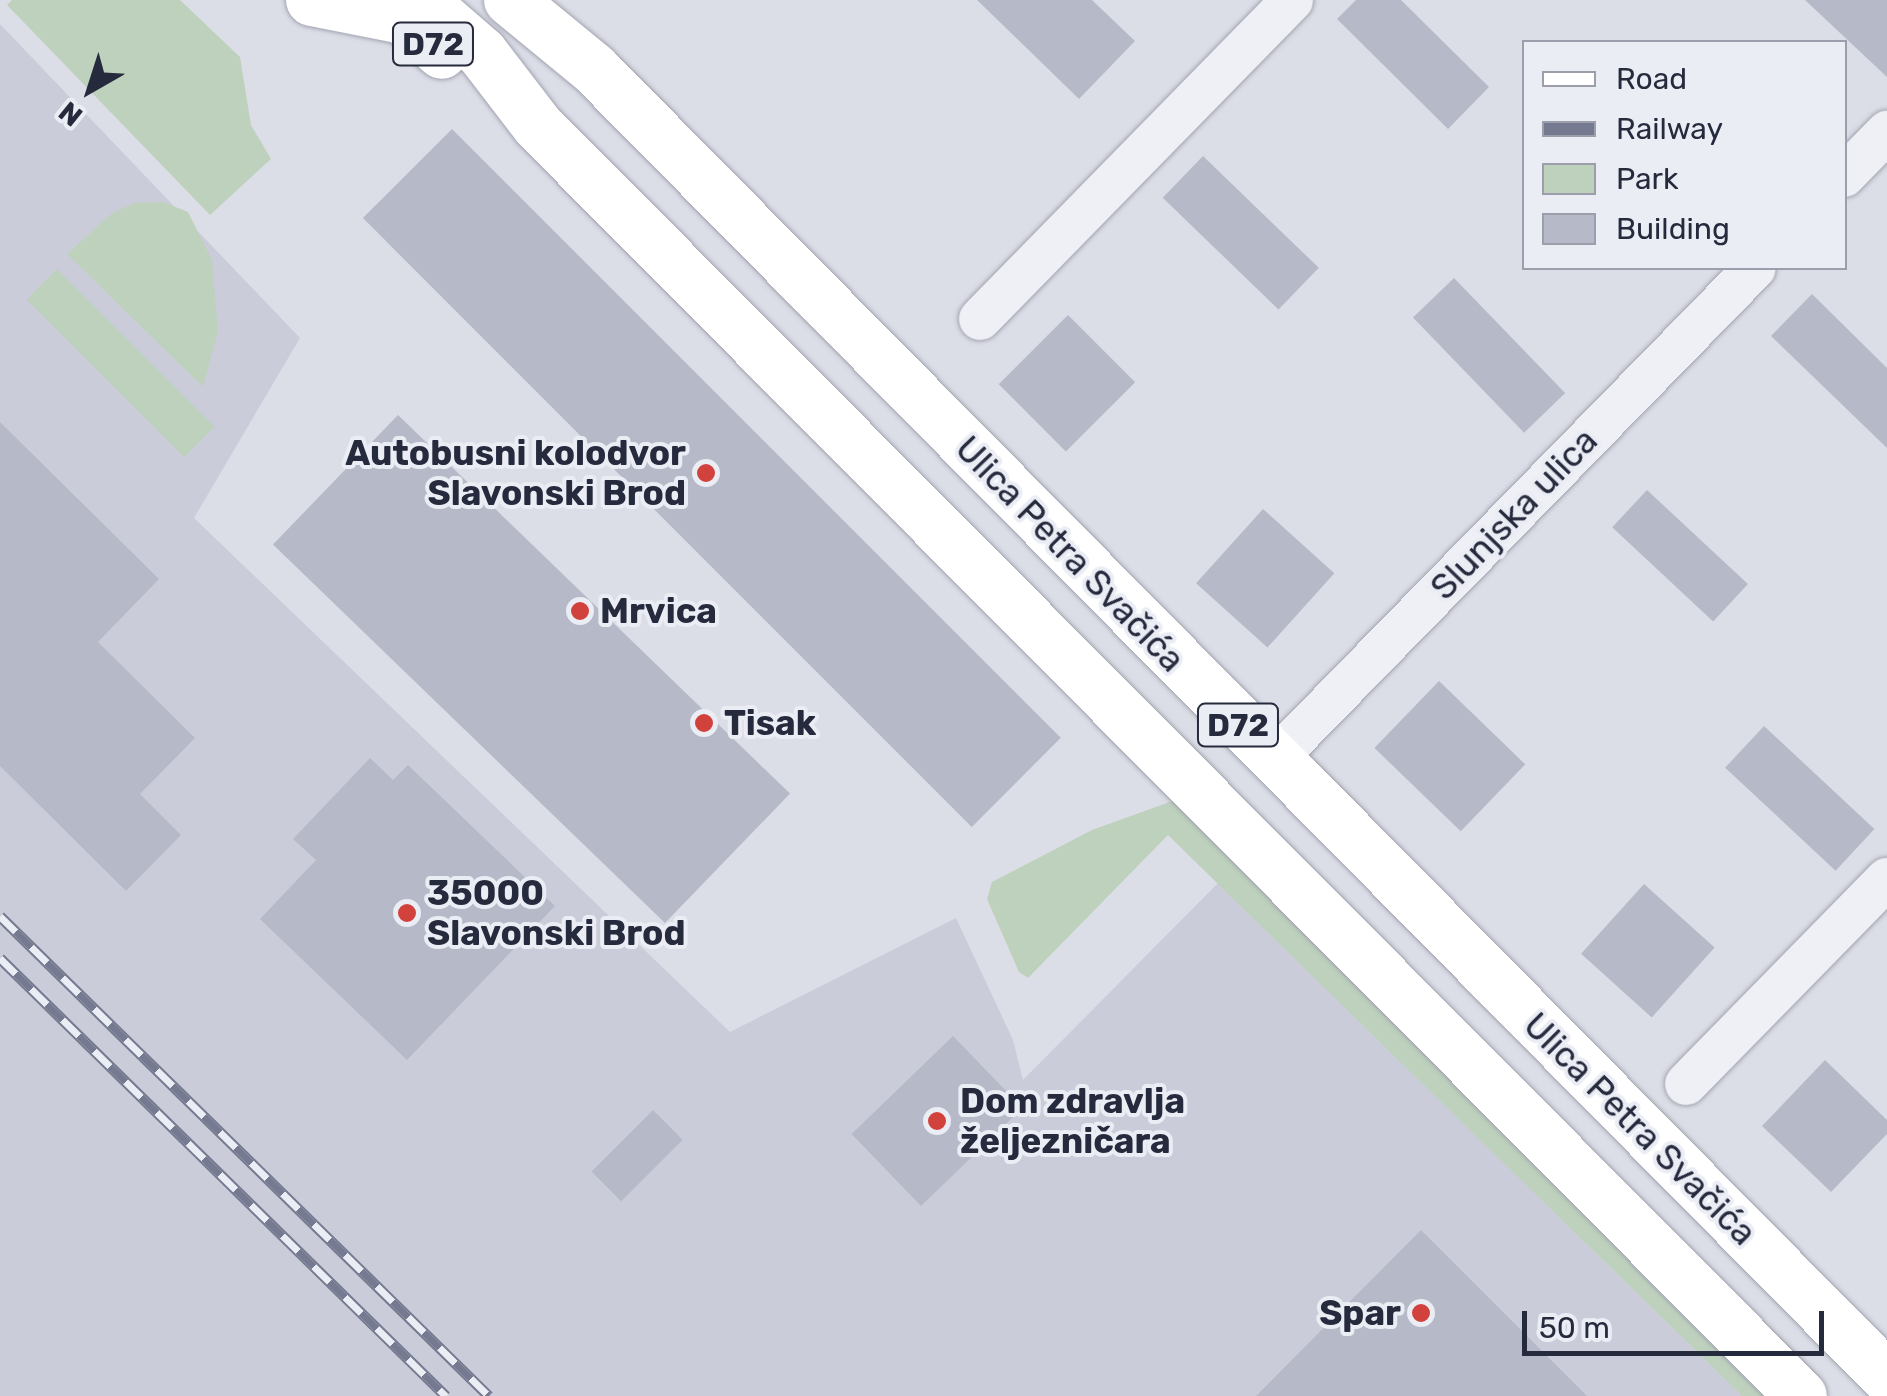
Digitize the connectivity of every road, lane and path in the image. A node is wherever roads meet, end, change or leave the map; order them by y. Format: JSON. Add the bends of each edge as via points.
{"nodes":[{"id":1,"x":312,"y":0,"type":"edge"},
{"id":2,"x":422,"y":0,"type":"edge"},
{"id":3,"x":510,"y":0,"type":"edge"},
{"id":4,"x":547,"y":0,"type":"edge"},
{"id":5,"x":1292,"y":0,"type":"edge"},
{"id":6,"x":594,"y":69,"type":"junction"},
{"id":7,"x":538,"y":126,"type":"junction"},
{"id":8,"x":1887,"y":132,"type":"edge"},
{"id":9,"x":1847,"y":173,"type":"edge"},
{"id":10,"x":1753,"y":270,"type":"edge"},
{"id":11,"x":980,"y":319,"type":"dead end"},
{"id":12,"x":1273,"y":761,"type":"junction"},
{"id":13,"x":1887,"y":878,"type":"edge"},
{"id":14,"x":1686,"y":1084,"type":"dead end"},
{"id":15,"x":1887,"y":1377,"type":"edge"},
{"id":16,"x":1801,"y":1396,"type":"edge"}],
"edges":[{"from":1,"to":7,"type":"main road","number":"D72","via":[[402,18],[472,80]]},
{"from":2,"to":7,"type":"main road","number":"D72","via":[[482,53]]},
{"from":3,"to":6,"type":"main road","number":"D72"},
{"from":4,"to":6,"type":"main road","number":"D72"},
{"from":5,"to":11,"type":"street"},
{"from":6,"to":12,"type":"main road","name":"Ulica Petra Svačića","number":"D72"},
{"from":7,"to":16,"type":"main road","number":"D72"},
{"from":8,"to":9,"type":"street"},
{"from":10,"to":12,"type":"street","name":"Slunjska ulica"},
{"from":12,"to":15,"type":"main road","name":"Ulica Petra Svačića","number":"D72"},
{"from":13,"to":14,"type":"street"}]}
